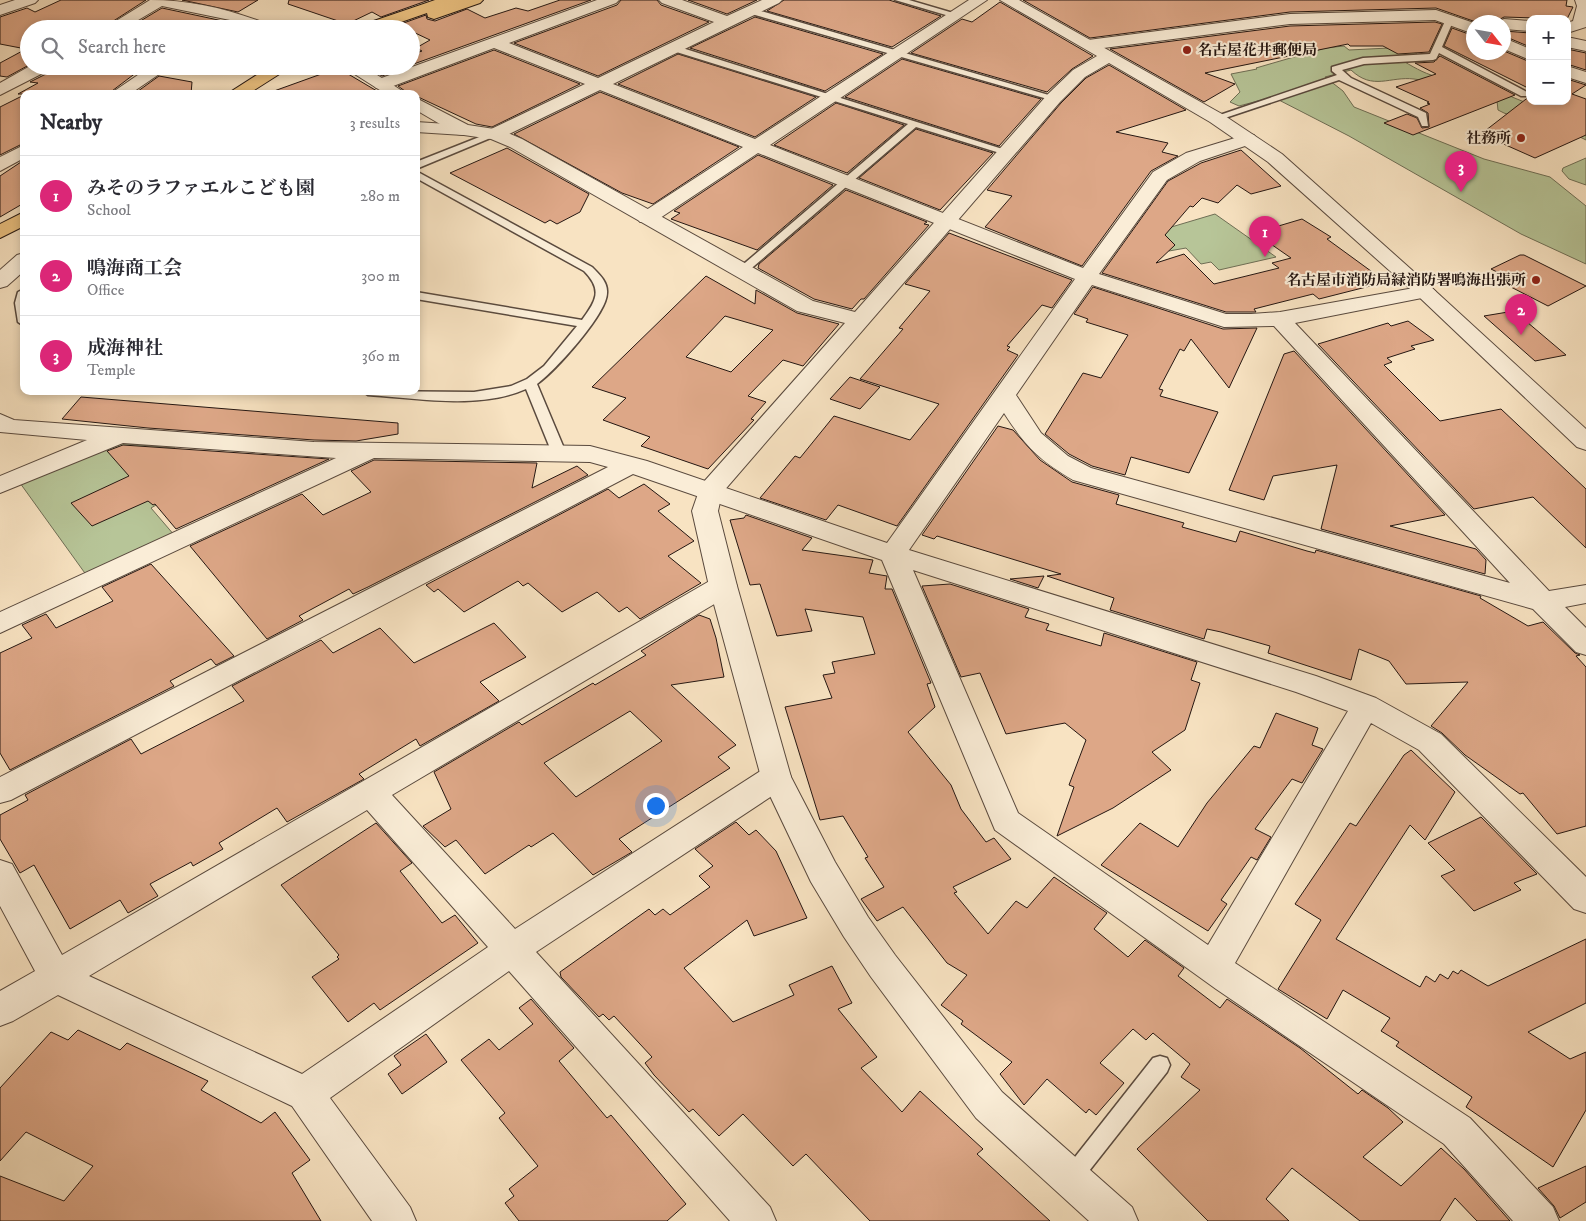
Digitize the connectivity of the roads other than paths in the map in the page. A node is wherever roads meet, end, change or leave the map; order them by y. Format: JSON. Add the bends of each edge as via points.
{"nodes":[{"id":1,"x":26,"y":0,"type":"edge"},
{"id":2,"x":161,"y":0,"type":"edge"},
{"id":3,"x":450,"y":0,"type":"edge"},
{"id":4,"x":475,"y":0,"type":"edge"},
{"id":5,"x":611,"y":0,"type":"edge"},
{"id":6,"x":667,"y":0,"type":"edge"},
{"id":7,"x":774,"y":0,"type":"edge"},
{"id":8,"x":899,"y":0,"type":"edge"},
{"id":9,"x":979,"y":0,"type":"edge"},
{"id":10,"x":1008,"y":0,"type":"edge"},
{"id":11,"x":1585,"y":4,"type":"edge"},
{"id":12,"x":1280,"y":6,"type":"dead end"},
{"id":13,"x":0,"y":10,"type":"edge"},
{"id":14,"x":751,"y":11,"type":"junction"},
{"id":15,"x":1442,"y":11,"type":"edge"},
{"id":16,"x":956,"y":15,"type":"junction"},
{"id":17,"x":1466,"y":17,"type":"edge"},
{"id":18,"x":241,"y":19,"type":"edge"},
{"id":19,"x":1290,"y":19,"type":"junction"},
{"id":20,"x":127,"y":20,"type":"edge"},
{"id":21,"x":391,"y":20,"type":"edge"},
{"id":22,"x":417,"y":20,"type":"edge"},
{"id":23,"x":728,"y":22,"type":"junction"},
{"id":24,"x":1466,"y":24,"type":"edge"},
{"id":25,"x":1511,"y":25,"type":"edge"},
{"id":26,"x":1526,"y":26,"type":"edge"},
{"id":27,"x":1571,"y":27,"type":"edge"},
{"id":28,"x":495,"y":43,"type":"junction"},
{"id":29,"x":1571,"y":43,"type":"edge"},
{"id":30,"x":1511,"y":46,"type":"edge"},
{"id":31,"x":1586,"y":46,"type":"edge"},
{"id":32,"x":672,"y":48,"type":"junction"},
{"id":33,"x":1438,"y":49,"type":"junction"},
{"id":34,"x":1099,"y":51,"type":"junction"},
{"id":35,"x":897,"y":53,"type":"junction"},
{"id":36,"x":1526,"y":54,"type":"edge"},
{"id":37,"x":420,"y":70,"type":"edge"},
{"id":38,"x":1571,"y":73,"type":"edge"},
{"id":39,"x":27,"y":75,"type":"edge"},
{"id":40,"x":149,"y":75,"type":"edge"},
{"id":41,"x":276,"y":75,"type":"edge"},
{"id":42,"x":282,"y":75,"type":"edge"},
{"id":43,"x":366,"y":75,"type":"edge"},
{"id":44,"x":407,"y":75,"type":"edge"},
{"id":45,"x":1586,"y":78,"type":"edge"},
{"id":46,"x":1352,"y":81,"type":"junction"},
{"id":47,"x":382,"y":84,"type":"junction"},
{"id":48,"x":599,"y":84,"type":"junction"},
{"id":49,"x":0,"y":90,"type":"edge"},
{"id":50,"x":124,"y":90,"type":"edge"},
{"id":51,"x":244,"y":90,"type":"edge"},
{"id":52,"x":262,"y":90,"type":"edge"},
{"id":53,"x":392,"y":90,"type":"edge"},
{"id":54,"x":1524,"y":94,"type":"dead end"},
{"id":55,"x":830,"y":96,"type":"junction"},
{"id":56,"x":1054,"y":98,"type":"junction"},
{"id":57,"x":420,"y":105,"type":"edge"},
{"id":58,"x":1216,"y":118,"type":"junction"},
{"id":59,"x":916,"y":123,"type":"junction"},
{"id":60,"x":1425,"y":124,"type":"dead end"},
{"id":61,"x":420,"y":127,"type":"edge"},
{"id":62,"x":463,"y":130,"type":"junction"},
{"id":63,"x":495,"y":134,"type":"junction"},
{"id":64,"x":1248,"y":139,"type":"junction"},
{"id":65,"x":756,"y":146,"type":"junction"},
{"id":66,"x":20,"y":152,"type":"edge"},
{"id":67,"x":1007,"y":152,"type":"junction"},
{"id":68,"x":420,"y":164,"type":"edge"},
{"id":69,"x":0,"y":165,"type":"edge"},
{"id":70,"x":420,"y":176,"type":"edge"},
{"id":71,"x":848,"y":182,"type":"junction"},
{"id":72,"x":647,"y":218,"type":"junction"},
{"id":73,"x":20,"y":220,"type":"edge"},
{"id":74,"x":945,"y":221,"type":"junction"},
{"id":75,"x":0,"y":232,"type":"edge"},
{"id":76,"x":20,"y":234,"type":"edge"},
{"id":77,"x":0,"y":246,"type":"edge"},
{"id":78,"x":20,"y":263,"type":"edge"},
{"id":79,"x":743,"y":270,"type":"junction"},
{"id":80,"x":1088,"y":277,"type":"junction"},
{"id":81,"x":0,"y":282,"type":"edge"},
{"id":82,"x":1425,"y":292,"type":"junction"},
{"id":83,"x":420,"y":296,"type":"edge"},
{"id":84,"x":1280,"y":319,"type":"junction"},
{"id":85,"x":859,"y":320,"type":"junction"},
{"id":86,"x":585,"y":324,"type":"junction"},
{"id":87,"x":530,"y":382,"type":"junction"},
{"id":88,"x":420,"y":393,"type":"edge"},
{"id":89,"x":1005,"y":396,"type":"junction"},
{"id":90,"x":0,"y":421,"type":"edge"},
{"id":91,"x":119,"y":436,"type":"junction"},
{"id":92,"x":1586,"y":442,"type":"edge"},
{"id":93,"x":371,"y":452,"type":"junction"},
{"id":94,"x":559,"y":453,"type":"junction"},
{"id":95,"x":631,"y":465,"type":"junction"},
{"id":96,"x":0,"y":485,"type":"edge"},
{"id":97,"x":710,"y":491,"type":"junction"},
{"id":98,"x":893,"y":554,"type":"junction"},
{"id":99,"x":723,"y":586,"type":"junction"},
{"id":100,"x":1586,"y":594,"type":"edge"},
{"id":101,"x":1543,"y":602,"type":"junction"},
{"id":102,"x":0,"y":623,"type":"edge"},
{"id":103,"x":1586,"y":645,"type":"edge"},
{"id":104,"x":1366,"y":706,"type":"junction"},
{"id":105,"x":776,"y":777,"type":"junction"},
{"id":106,"x":0,"y":791,"type":"edge"},
{"id":107,"x":371,"y":793,"type":"junction"},
{"id":108,"x":0,"y":874,"type":"edge"},
{"id":109,"x":1586,"y":899,"type":"edge"},
{"id":110,"x":512,"y":950,"type":"junction"},
{"id":111,"x":1214,"y":967,"type":"junction"},
{"id":112,"x":56,"y":977,"type":"junction"},
{"id":113,"x":0,"y":1010,"type":"edge"},
{"id":114,"x":1160,"y":1065,"type":"dead end"},
{"id":115,"x":305,"y":1094,"type":"junction"},
{"id":116,"x":1070,"y":1180,"type":"junction"},
{"id":117,"x":396,"y":1221,"type":"edge"},
{"id":118,"x":756,"y":1221,"type":"edge"},
{"id":119,"x":1118,"y":1221,"type":"edge"},
{"id":120,"x":1539,"y":1221,"type":"edge"}],
"edges":[{"from":1,"to":13,"type":"street"},
{"from":2,"to":18,"type":"street"},
{"from":2,"to":20,"type":"street"},
{"from":3,"to":21,"type":"main road"},
{"from":4,"to":22,"type":"main road"},
{"from":5,"to":28,"type":"street"},
{"from":6,"to":23,"type":"street"},
{"from":7,"to":14,"type":"street"},
{"from":8,"to":16,"type":"lane"},
{"from":9,"to":16,"type":"street"},
{"from":10,"to":34,"type":"street"},
{"from":11,"to":27,"type":"street","via":[[1580,24]]},
{"from":12,"to":19,"type":"street"},
{"from":14,"to":23,"type":"street"},
{"from":14,"to":35,"type":"lane"},
{"from":15,"to":17,"type":"street"},
{"from":15,"to":19,"type":"street","via":[[1427,17]]},
{"from":15,"to":24,"type":"street"},
{"from":15,"to":33,"type":"lane"},
{"from":16,"to":35,"type":"street"},
{"from":19,"to":34,"type":"street"},
{"from":23,"to":32,"type":"street"},
{"from":25,"to":26,"type":"street"},
{"from":28,"to":37,"type":"street"},
{"from":28,"to":48,"type":"street"},
{"from":29,"to":31,"type":"street"},
{"from":30,"to":36,"type":"street"},
{"from":32,"to":48,"type":"street"},
{"from":32,"to":55,"type":"lane"},
{"from":33,"to":46,"type":"lane","via":[[1433,56],[1363,61],[1335,69]]},
{"from":33,"to":54,"type":"lane"},
{"from":34,"to":56,"type":"street","via":[[1099,61]]},
{"from":34,"to":58,"type":"street"},
{"from":35,"to":55,"type":"street"},
{"from":35,"to":56,"type":"lane"},
{"from":38,"to":45,"type":"street"},
{"from":39,"to":49,"type":"street"},
{"from":40,"to":50,"type":"street"},
{"from":41,"to":51,"type":"main road"},
{"from":42,"to":52,"type":"main road"},
{"from":43,"to":47,"type":"street"},
{"from":44,"to":47,"type":"street"},
{"from":46,"to":58,"type":"lane","via":[[1339,77]]},
{"from":46,"to":60,"type":"lane","via":[[1423,115]]},
{"from":47,"to":53,"type":"street"},
{"from":48,"to":63,"type":"street"},
{"from":48,"to":65,"type":"street"},
{"from":55,"to":59,"type":"lane"},
{"from":55,"to":65,"type":"street"},
{"from":56,"to":67,"type":"street"},
{"from":57,"to":62,"type":"street"},
{"from":58,"to":64,"type":"street"},
{"from":59,"to":67,"type":"lane"},
{"from":59,"to":71,"type":"lane"},
{"from":61,"to":62,"type":"street"},
{"from":62,"to":63,"type":"street"},
{"from":63,"to":68,"type":"lane"},
{"from":63,"to":72,"type":"street"},
{"from":64,"to":80,"type":"street","via":[[1201,154],[1166,171],[1151,187]]},
{"from":64,"to":82,"type":"street","via":[[1274,158]]},
{"from":65,"to":71,"type":"street"},
{"from":65,"to":72,"type":"street"},
{"from":66,"to":69,"type":"street"},
{"from":67,"to":74,"type":"street"},
{"from":70,"to":86,"type":"lane","via":[[588,269],[600,280],[602,294],[597,308]]},
{"from":71,"to":74,"type":"street"},
{"from":71,"to":79,"type":"lane"},
{"from":72,"to":79,"type":"street"},
{"from":73,"to":75,"type":"main road"},
{"from":74,"to":80,"type":"street"},
{"from":74,"to":85,"type":"street"},
{"from":76,"to":77,"type":"main road"},
{"from":78,"to":81,"type":"street"},
{"from":79,"to":85,"type":"street","via":[[805,306]]},
{"from":80,"to":84,"type":"street","via":[[1224,320]]},
{"from":80,"to":89,"type":"street"},
{"from":82,"to":84,"type":"street"},
{"from":82,"to":92,"type":"street"},
{"from":83,"to":86,"type":"lane"},
{"from":84,"to":101,"type":"street"},
{"from":85,"to":97,"type":"street"},
{"from":86,"to":87,"type":"lane","via":[[565,352]]},
{"from":87,"to":88,"type":"lane","via":[[506,391],[477,395]]},
{"from":87,"to":94,"type":"lane"},
{"from":89,"to":98,"type":"street"},
{"from":89,"to":101,"type":"street","via":[[1032,438],[1082,474]]},
{"from":90,"to":91,"type":"street","via":[[8,427]]},
{"from":91,"to":93,"type":"street"},
{"from":91,"to":96,"type":"street"},
{"from":93,"to":94,"type":"street"},
{"from":93,"to":102,"type":"street"},
{"from":94,"to":95,"type":"street","via":[[590,454]]},
{"from":95,"to":97,"type":"street"},
{"from":95,"to":106,"type":"street"},
{"from":97,"to":98,"type":"street"},
{"from":97,"to":99,"type":"street","via":[[705,511]]},
{"from":98,"to":104,"type":"street","via":[[1306,684]]},
{"from":98,"to":111,"type":"street","via":[[1006,821]]},
{"from":99,"to":105,"type":"street"},
{"from":99,"to":107,"type":"street"},
{"from":100,"to":101,"type":"street"},
{"from":101,"to":103,"type":"street"},
{"from":104,"to":109,"type":"street","via":[[1430,742]]},
{"from":104,"to":111,"type":"street"},
{"from":105,"to":110,"type":"street"},
{"from":105,"to":116,"type":"street","via":[[823,872],[883,966],[989,1105]]},
{"from":107,"to":110,"type":"street"},
{"from":107,"to":112,"type":"street"},
{"from":108,"to":112,"type":"street"},
{"from":110,"to":115,"type":"street"},
{"from":110,"to":118,"type":"street"},
{"from":111,"to":120,"type":"street","via":[[1457,1131]]},
{"from":112,"to":113,"type":"street"},
{"from":112,"to":115,"type":"street"},
{"from":114,"to":116,"type":"lane"},
{"from":115,"to":117,"type":"street"},
{"from":116,"to":119,"type":"street"}]}
